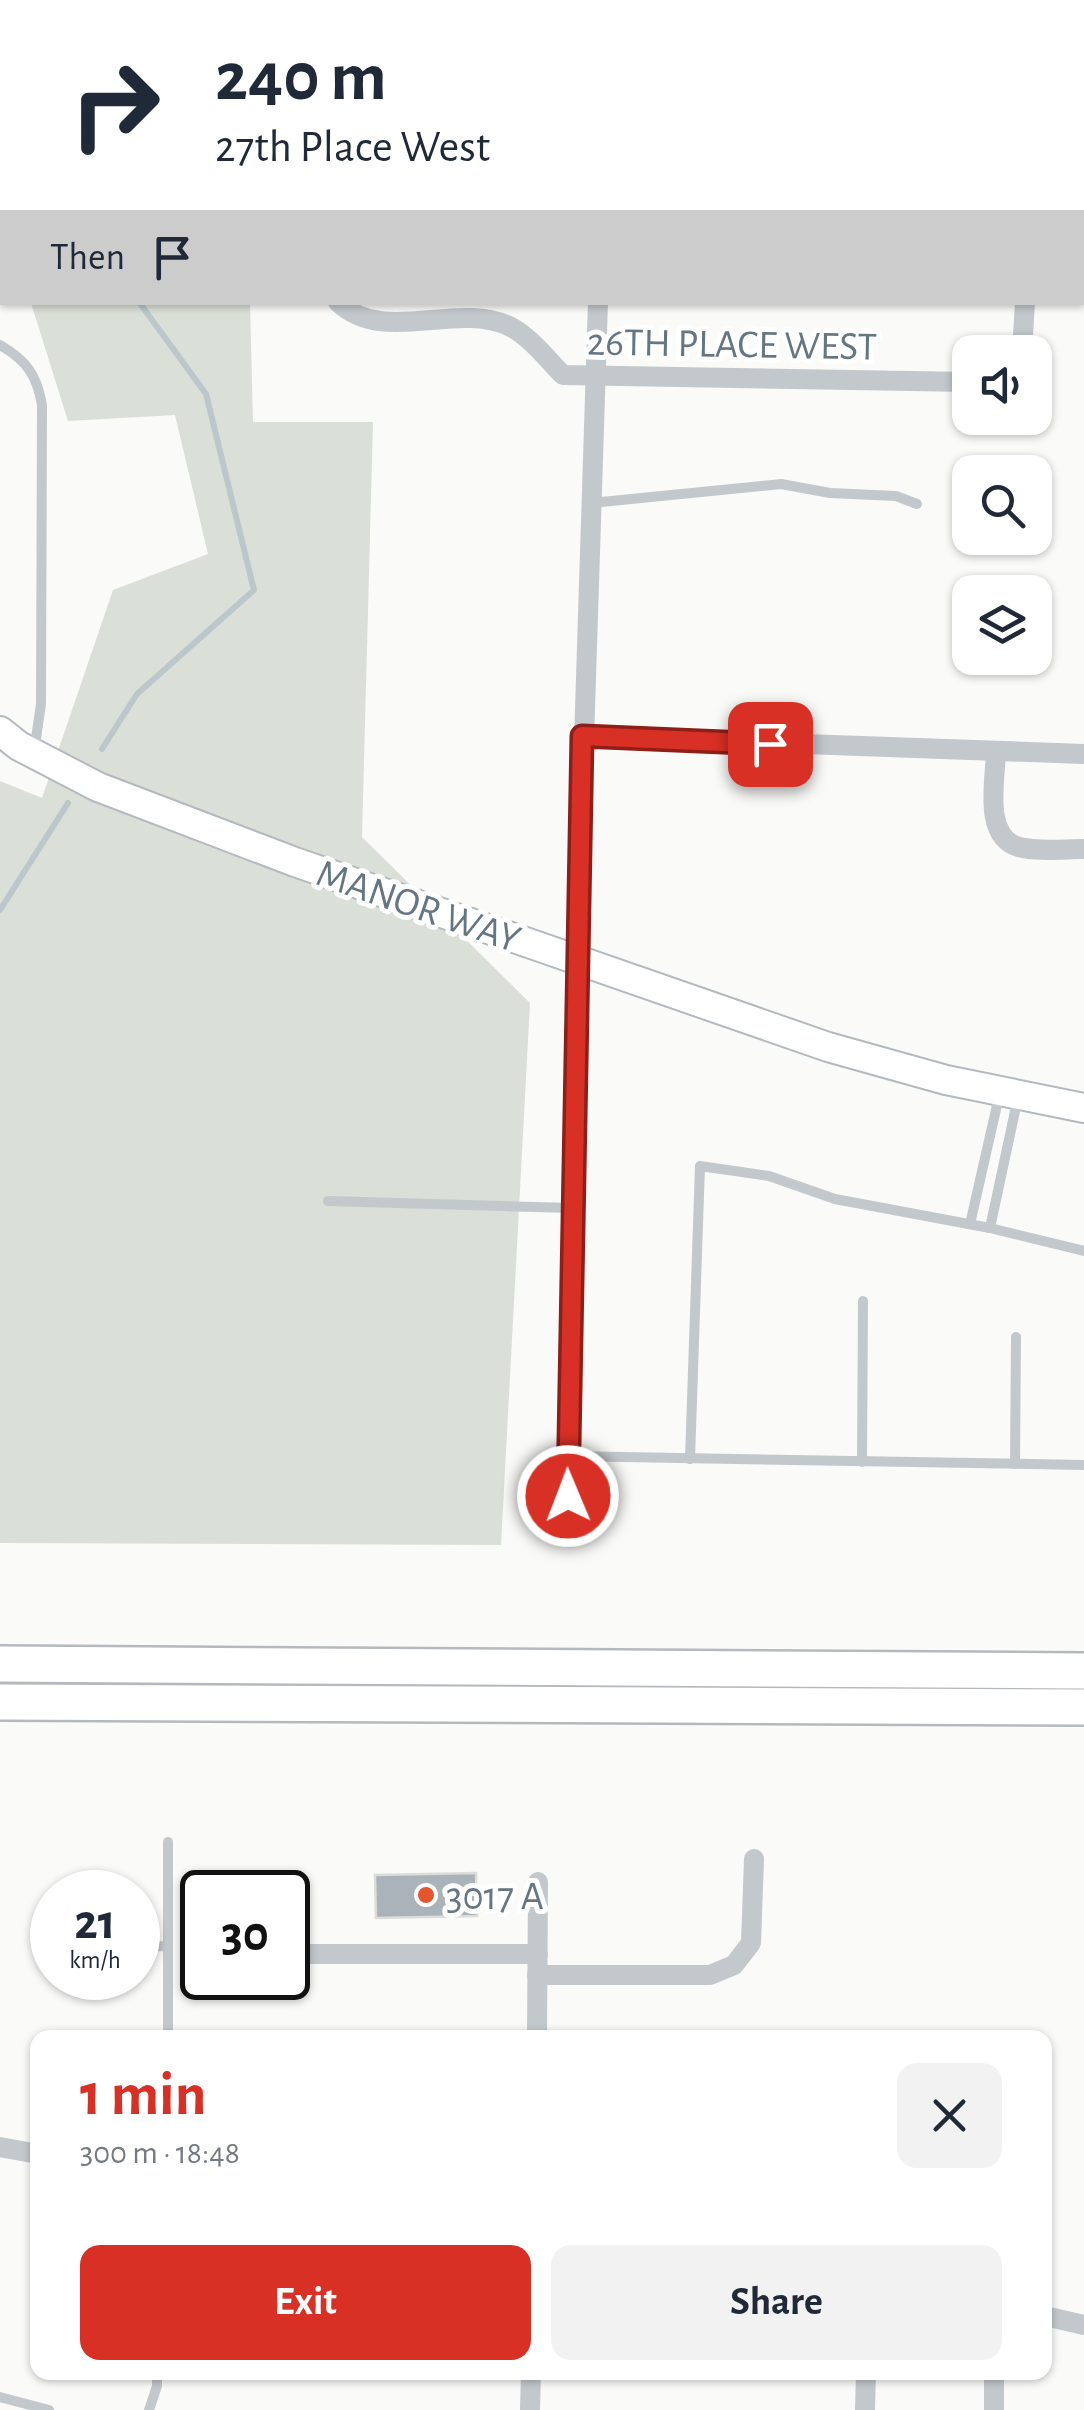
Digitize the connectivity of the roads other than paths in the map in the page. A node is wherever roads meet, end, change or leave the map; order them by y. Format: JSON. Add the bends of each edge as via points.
{"nodes":[{"id":1,"x":341,"y":305,"type":"edge"},
{"id":2,"x":598,"y":305,"type":"edge"},
{"id":3,"x":1025,"y":305,"type":"edge"},
{"id":4,"x":480,"y":311,"type":"edge"},
{"id":5,"x":1023,"y":335,"type":"edge"},
{"id":6,"x":0,"y":345,"type":"edge"},
{"id":7,"x":594,"y":376,"type":"junction"},
{"id":8,"x":952,"y":382,"type":"edge"},
{"id":9,"x":590,"y":504,"type":"junction"},
{"id":10,"x":917,"y":504,"type":"dead end"},
{"id":11,"x":0,"y":731,"type":"edge"},
{"id":12,"x":582,"y":736,"type":"junction"},
{"id":13,"x":996,"y":753,"type":"junction"},
{"id":14,"x":34,"y":754,"type":"junction"},
{"id":15,"x":1084,"y":754,"type":"edge"},
{"id":16,"x":1084,"y":849,"type":"edge"},
{"id":17,"x":576,"y":960,"type":"junction"},
{"id":18,"x":1010,"y":1093,"type":"junction"},
{"id":19,"x":1084,"y":1108,"type":"edge"},
{"id":20,"x":328,"y":1201,"type":"dead end"},
{"id":21,"x":572,"y":1208,"type":"junction"},
{"id":22,"x":970,"y":1224,"type":"junction"},
{"id":23,"x":990,"y":1228,"type":"junction"},
{"id":24,"x":1084,"y":1251,"type":"edge"},
{"id":25,"x":863,"y":1301,"type":"dead end"},
{"id":26,"x":1016,"y":1337,"type":"dead end"},
{"id":27,"x":566,"y":1456,"type":"junction"},
{"id":28,"x":690,"y":1459,"type":"junction"},
{"id":29,"x":862,"y":1462,"type":"junction"},
{"id":30,"x":1015,"y":1464,"type":"junction"},
{"id":31,"x":1084,"y":1465,"type":"edge"},
{"id":32,"x":568,"y":1496,"type":"dead end"},
{"id":33,"x":0,"y":1664,"type":"edge"},
{"id":34,"x":1084,"y":1672,"type":"edge"},
{"id":35,"x":0,"y":1702,"type":"edge"},
{"id":36,"x":1084,"y":1707,"type":"edge"},
{"id":37,"x":168,"y":1842,"type":"dead end"},
{"id":38,"x":754,"y":1859,"type":"dead end"},
{"id":39,"x":538,"y":1882,"type":"dead end"},
{"id":40,"x":160,"y":1946,"type":"edge"},
{"id":41,"x":168,"y":1946,"type":"junction"},
{"id":42,"x":310,"y":1954,"type":"edge"},
{"id":43,"x":537,"y":1964,"type":"junction"},
{"id":44,"x":168,"y":2030,"type":"edge"},
{"id":45,"x":536,"y":2030,"type":"edge"},
{"id":46,"x":0,"y":2147,"type":"edge"},
{"id":47,"x":30,"y":2153,"type":"edge"},
{"id":48,"x":1052,"y":2318,"type":"edge"},
{"id":49,"x":1084,"y":2325,"type":"edge"},
{"id":50,"x":155,"y":2380,"type":"edge"},
{"id":51,"x":530,"y":2380,"type":"edge"},
{"id":52,"x":866,"y":2380,"type":"edge"},
{"id":53,"x":994,"y":2380,"type":"edge"},
{"id":54,"x":0,"y":2397,"type":"edge"},
{"id":55,"x":49,"y":2410,"type":"edge"},
{"id":56,"x":149,"y":2410,"type":"edge"},
{"id":57,"x":530,"y":2410,"type":"edge"},
{"id":58,"x":864,"y":2410,"type":"edge"},
{"id":59,"x":994,"y":2410,"type":"edge"}],
"edges":[{"from":1,"to":4,"type":"street","name":"26TH PLACE WEST","via":[[368,321]]},
{"from":2,"to":7,"type":"street"},
{"from":3,"to":5,"type":"street"},
{"from":4,"to":7,"type":"street","name":"26TH PLACE WEST","via":[[511,328],[563,375]]},
{"from":6,"to":14,"type":"lane","via":[[29,367],[42,405],[41,704]]},
{"from":7,"to":8,"type":"street","name":"26TH PLACE WEST"},
{"from":7,"to":9,"type":"street"},
{"from":9,"to":10,"type":"lane","via":[[781,484]]},
{"from":9,"to":12,"type":"street"},
{"from":11,"to":14,"type":"street","name":"MANOR WAY"},
{"from":12,"to":13,"type":"street"},
{"from":12,"to":17,"type":"street"},
{"from":13,"to":15,"type":"street"},
{"from":13,"to":16,"type":"street","via":[[995,820],[1003,839],[1019,847]]},
{"from":14,"to":17,"type":"street","name":"MANOR WAY","via":[[203,830]]},
{"from":17,"to":18,"type":"street","name":"MANOR WAY","via":[[828,1047]]},
{"from":17,"to":21,"type":"street"},
{"from":18,"to":19,"type":"street","name":"MANOR WAY"},
{"from":18,"to":22,"type":"lane"},
{"from":18,"to":23,"type":"lane"},
{"from":20,"to":21,"type":"lane"},
{"from":21,"to":27,"type":"street"},
{"from":22,"to":23,"type":"lane"},
{"from":22,"to":28,"type":"lane","via":[[700,1166]]},
{"from":23,"to":24,"type":"lane"},
{"from":25,"to":29,"type":"lane"},
{"from":26,"to":30,"type":"lane"},
{"from":27,"to":28,"type":"lane"},
{"from":27,"to":32,"type":"street"},
{"from":28,"to":29,"type":"lane"},
{"from":29,"to":30,"type":"lane"},
{"from":30,"to":31,"type":"lane"},
{"from":33,"to":34,"type":"highway"},
{"from":35,"to":36,"type":"highway"},
{"from":37,"to":41,"type":"lane"},
{"from":38,"to":43,"type":"street","via":[[751,1942],[734,1965],[710,1975]]},
{"from":39,"to":43,"type":"street"},
{"from":40,"to":41,"type":"lane"},
{"from":41,"to":44,"type":"lane"},
{"from":42,"to":43,"type":"street"},
{"from":43,"to":45,"type":"street"},
{"from":46,"to":47,"type":"street"},
{"from":48,"to":49,"type":"street"},
{"from":50,"to":56,"type":"lane"},
{"from":51,"to":57,"type":"street"},
{"from":52,"to":58,"type":"street"},
{"from":53,"to":59,"type":"street"},
{"from":54,"to":55,"type":"lane"}]}
